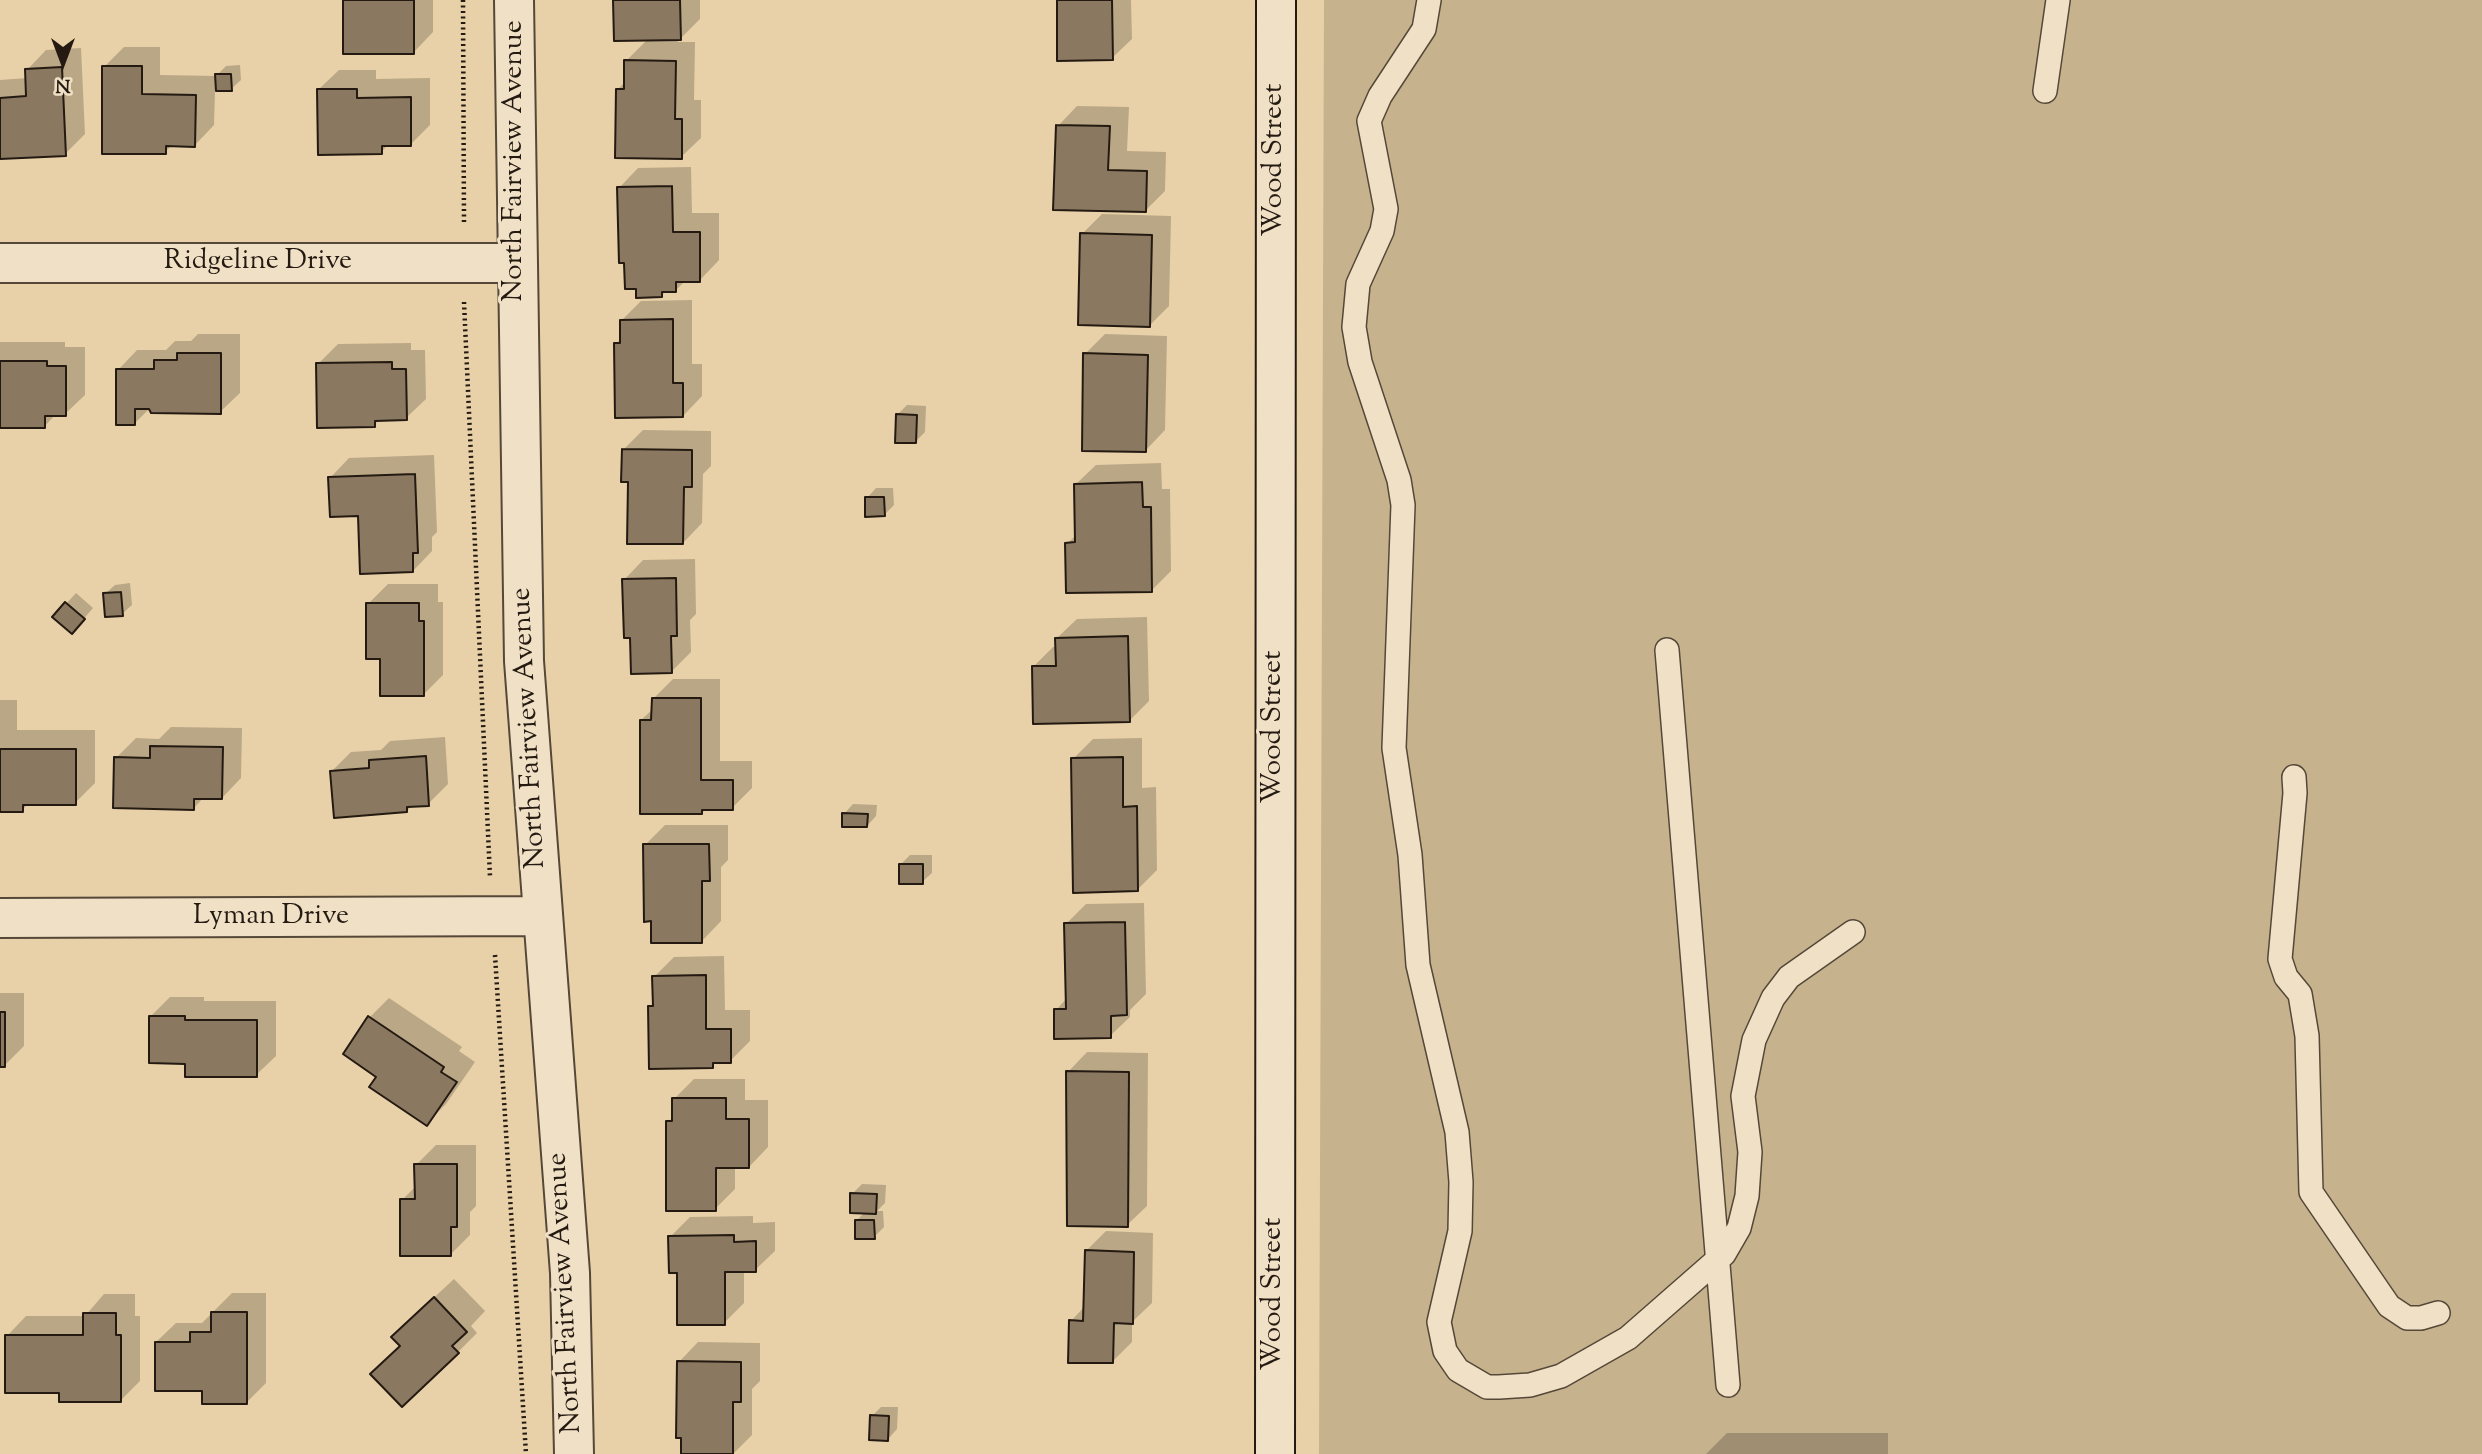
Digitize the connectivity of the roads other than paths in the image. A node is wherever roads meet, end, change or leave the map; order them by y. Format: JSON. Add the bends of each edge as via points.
{"nodes":[{"id":1,"x":514,"y":0,"type":"edge"},
{"id":2,"x":1276,"y":0,"type":"edge"},
{"id":3,"x":1429,"y":0,"type":"edge"},
{"id":4,"x":2058,"y":0,"type":"edge"},
{"id":5,"x":2045,"y":91,"type":"dead end"},
{"id":6,"x":0,"y":263,"type":"edge"},
{"id":7,"x":516,"y":263,"type":"junction"},
{"id":8,"x":1667,"y":650,"type":"dead end"},
{"id":9,"x":2294,"y":777,"type":"dead end"},
{"id":10,"x":542,"y":916,"type":"junction"},
{"id":11,"x":0,"y":918,"type":"edge"},
{"id":12,"x":1853,"y":932,"type":"dead end"},
{"id":13,"x":1718,"y":1261,"type":"junction"},
{"id":14,"x":2438,"y":1313,"type":"dead end"},
{"id":15,"x":1728,"y":1385,"type":"dead end"},
{"id":16,"x":574,"y":1454,"type":"edge"},
{"id":17,"x":1275,"y":1454,"type":"edge"}],
"edges":[{"from":1,"to":7,"type":"street","name":"North Fairview Avenue"},
{"from":2,"to":17,"type":"street","name":"Wood Street"},
{"from":3,"to":13,"type":"lane","via":[[1424,29],[1368,121],[1386,209],[1382,231],[1358,284],[1354,327],[1360,362],[1403,505],[1394,748],[1410,855],[1415,946],[1457,1132],[1461,1182],[1460,1231],[1439,1322],[1445,1351],[1458,1370],[1487,1387],[1544,1382],[1577,1369],[1628,1338]]},
{"from":4,"to":5,"type":"lane"},
{"from":6,"to":7,"type":"street","name":"Ridgeline Drive"},
{"from":7,"to":10,"type":"street","name":"North Fairview Avenue","via":[[524,648]]},
{"from":8,"to":13,"type":"lane"},
{"from":9,"to":14,"type":"lane","via":[[2280,959],[2300,995],[2307,1036],[2311,1192],[2389,1306],[2407,1318]]},
{"from":10,"to":11,"type":"street","name":"Lyman Drive"},
{"from":10,"to":16,"type":"street","name":"North Fairview Avenue","via":[[570,1273]]},
{"from":12,"to":13,"type":"lane","via":[[1789,977],[1773,998],[1754,1040],[1743,1096],[1749,1152],[1747,1196],[1733,1242]]},
{"from":13,"to":15,"type":"lane"}]}
